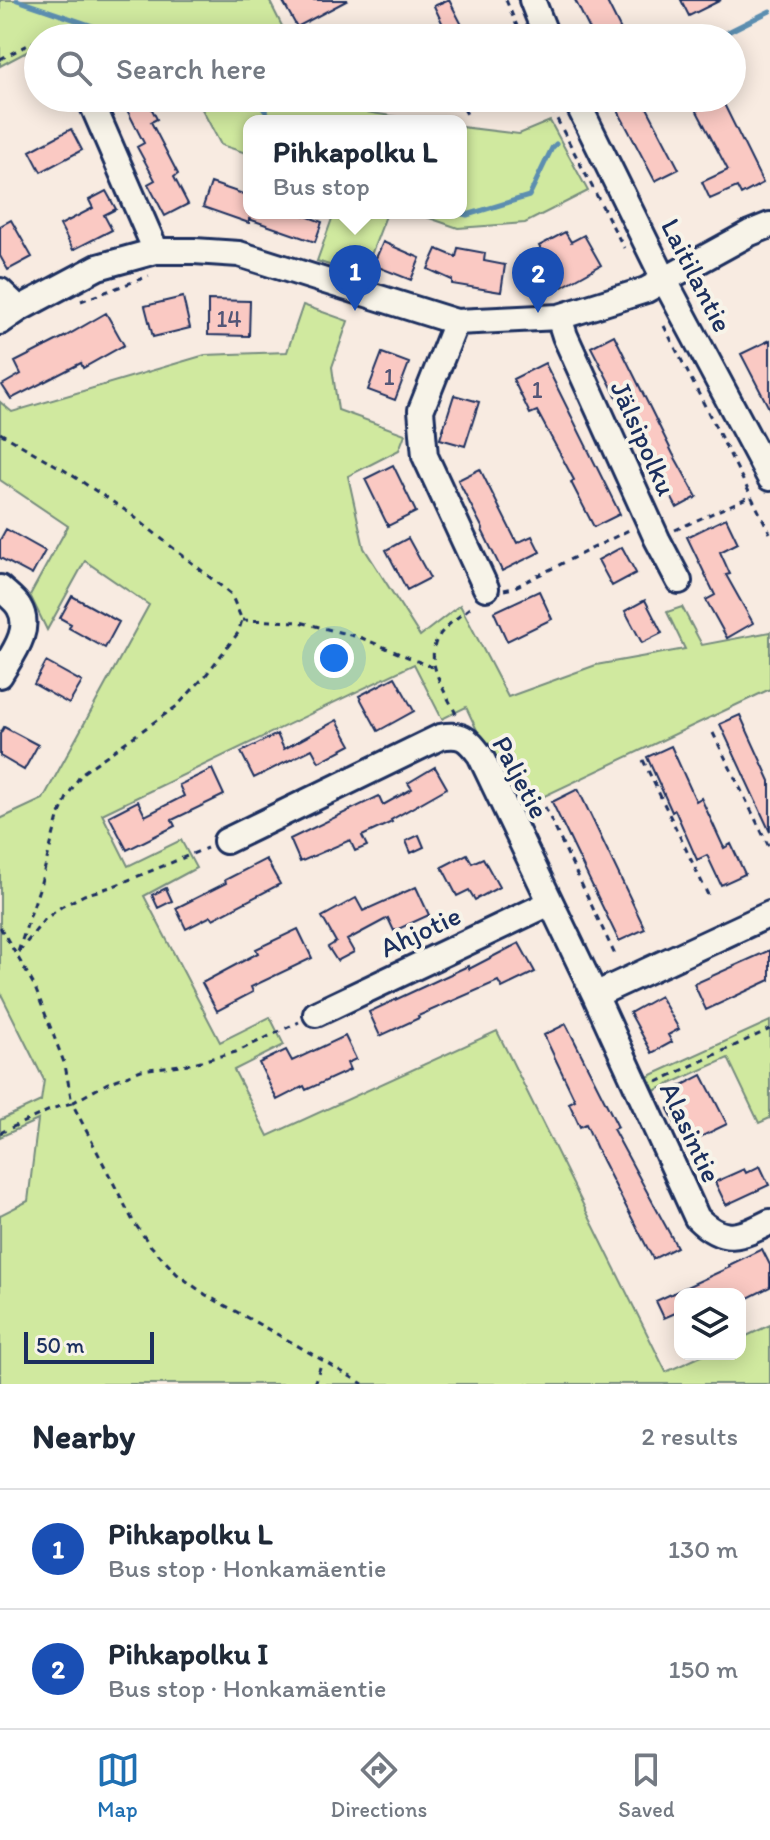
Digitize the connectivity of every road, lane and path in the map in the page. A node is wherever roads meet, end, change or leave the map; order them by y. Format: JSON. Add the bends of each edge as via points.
{"nodes":[{"id":1,"x":506,"y":0,"type":"edge"},
{"id":2,"x":532,"y":0,"type":"edge"},
{"id":3,"x":516,"y":24,"type":"edge"},
{"id":4,"x":541,"y":24,"type":"edge"},
{"id":5,"x":24,"y":47,"type":"edge"},
{"id":6,"x":0,"y":59,"type":"edge"},
{"id":7,"x":95,"y":112,"type":"edge"},
{"id":8,"x":466,"y":112,"type":"edge"},
{"id":9,"x":582,"y":112,"type":"edge"},
{"id":10,"x":468,"y":116,"type":"dead end"},
{"id":11,"x":770,"y":225,"type":"edge"},
{"id":12,"x":156,"y":262,"type":"junction"},
{"id":13,"x":665,"y":281,"type":"junction"},
{"id":14,"x":0,"y":291,"type":"edge"},
{"id":15,"x":70,"y":305,"type":"dead end"},
{"id":16,"x":9,"y":315,"type":"edge"},
{"id":17,"x":559,"y":317,"type":"junction"},
{"id":18,"x":456,"y":322,"type":"junction"},
{"id":19,"x":0,"y":433,"type":"edge"},
{"id":20,"x":770,"y":478,"type":"edge"},
{"id":21,"x":751,"y":496,"type":"dead end"},
{"id":22,"x":653,"y":530,"type":"junction"},
{"id":23,"x":679,"y":581,"type":"dead end"},
{"id":24,"x":0,"y":588,"type":"edge"},
{"id":25,"x":486,"y":588,"type":"junction"},
{"id":26,"x":242,"y":620,"type":"junction"},
{"id":27,"x":434,"y":668,"type":"junction"},
{"id":28,"x":0,"y":675,"type":"edge"},
{"id":29,"x":713,"y":733,"type":"dead end"},
{"id":30,"x":468,"y":739,"type":"junction"},
{"id":31,"x":643,"y":760,"type":"dead end"},
{"id":32,"x":545,"y":807,"type":"dead end"},
{"id":33,"x":226,"y":841,"type":"joint"},
{"id":34,"x":770,"y":849,"type":"edge"},
{"id":35,"x":708,"y":895,"type":"dead end"},
{"id":36,"x":550,"y":903,"type":"junction"},
{"id":37,"x":770,"y":914,"type":"edge"},
{"id":38,"x":0,"y":927,"type":"edge"},
{"id":39,"x":17,"y":955,"type":"junction"},
{"id":40,"x":616,"y":957,"type":"dead end"},
{"id":41,"x":595,"y":995,"type":"junction"},
{"id":42,"x":316,"y":1014,"type":"joint"},
{"id":43,"x":770,"y":1029,"type":"edge"},
{"id":44,"x":639,"y":1090,"type":"junction"},
{"id":45,"x":72,"y":1103,"type":"junction"},
{"id":46,"x":0,"y":1133,"type":"edge"},
{"id":47,"x":770,"y":1222,"type":"edge"},
{"id":48,"x":323,"y":1360,"type":"junction"},
{"id":49,"x":314,"y":1384,"type":"edge"},
{"id":50,"x":363,"y":1384,"type":"edge"}],
"edges":[{"from":1,"to":3,"type":"path"},
{"from":2,"to":4,"type":"street"},
{"from":5,"to":6,"type":"path"},
{"from":7,"to":12,"type":"street"},
{"from":8,"to":10,"type":"path"},
{"from":9,"to":13,"type":"street","name":"Laitilantie"},
{"from":11,"to":13,"type":"street"},
{"from":12,"to":15,"type":"path"},
{"from":12,"to":16,"type":"street","via":[[98,267]]},
{"from":12,"to":18,"type":"street","via":[[194,251],[239,254]]},
{"from":13,"to":17,"type":"street"},
{"from":13,"to":20,"type":"street","name":"Laitilantie"},
{"from":14,"to":16,"type":"street"},
{"from":17,"to":18,"type":"street"},
{"from":17,"to":22,"type":"street","name":"Jälsipolku"},
{"from":18,"to":25,"type":"street","via":[[421,410],[425,456]]},
{"from":19,"to":26,"type":"path","via":[[128,512],[231,594]]},
{"from":21,"to":22,"type":"path"},
{"from":22,"to":23,"type":"street","name":"Jälsipolku"},
{"from":22,"to":25,"type":"path","via":[[513,588]]},
{"from":24,"to":28,"type":"street","via":[[20,608],[23,624],[21,640]]},
{"from":25,"to":27,"type":"path","via":[[439,634]]},
{"from":26,"to":27,"type":"path","via":[[300,622],[362,638]]},
{"from":26,"to":39,"type":"path","via":[[238,633],[177,706],[82,773],[58,818]]},
{"from":27,"to":30,"type":"path"},
{"from":29,"to":34,"type":"path"},
{"from":30,"to":33,"type":"street","name":"Paljetie","via":[[440,737]]},
{"from":30,"to":36,"type":"street","name":"Paljetie"},
{"from":31,"to":35,"type":"path"},
{"from":32,"to":40,"type":"path"},
{"from":33,"to":39,"type":"path","via":[[72,901],[44,920]]},
{"from":36,"to":41,"type":"street","name":"Paljetie"},
{"from":36,"to":42,"type":"street","name":"Ahjotie"},
{"from":37,"to":41,"type":"street"},
{"from":38,"to":39,"type":"path"},
{"from":39,"to":45,"type":"path","via":[[65,1065]]},
{"from":41,"to":44,"type":"street","name":"Alasintie"},
{"from":42,"to":45,"type":"path","via":[[236,1052],[141,1070]]},
{"from":43,"to":44,"type":"path"},
{"from":44,"to":47,"type":"street","name":"Alasintie","via":[[697,1218],[709,1231],[742,1236]]},
{"from":45,"to":46,"type":"path"},
{"from":45,"to":48,"type":"path","via":[[133,1221],[177,1274]]},
{"from":48,"to":49,"type":"path"},
{"from":48,"to":50,"type":"path"}]}
